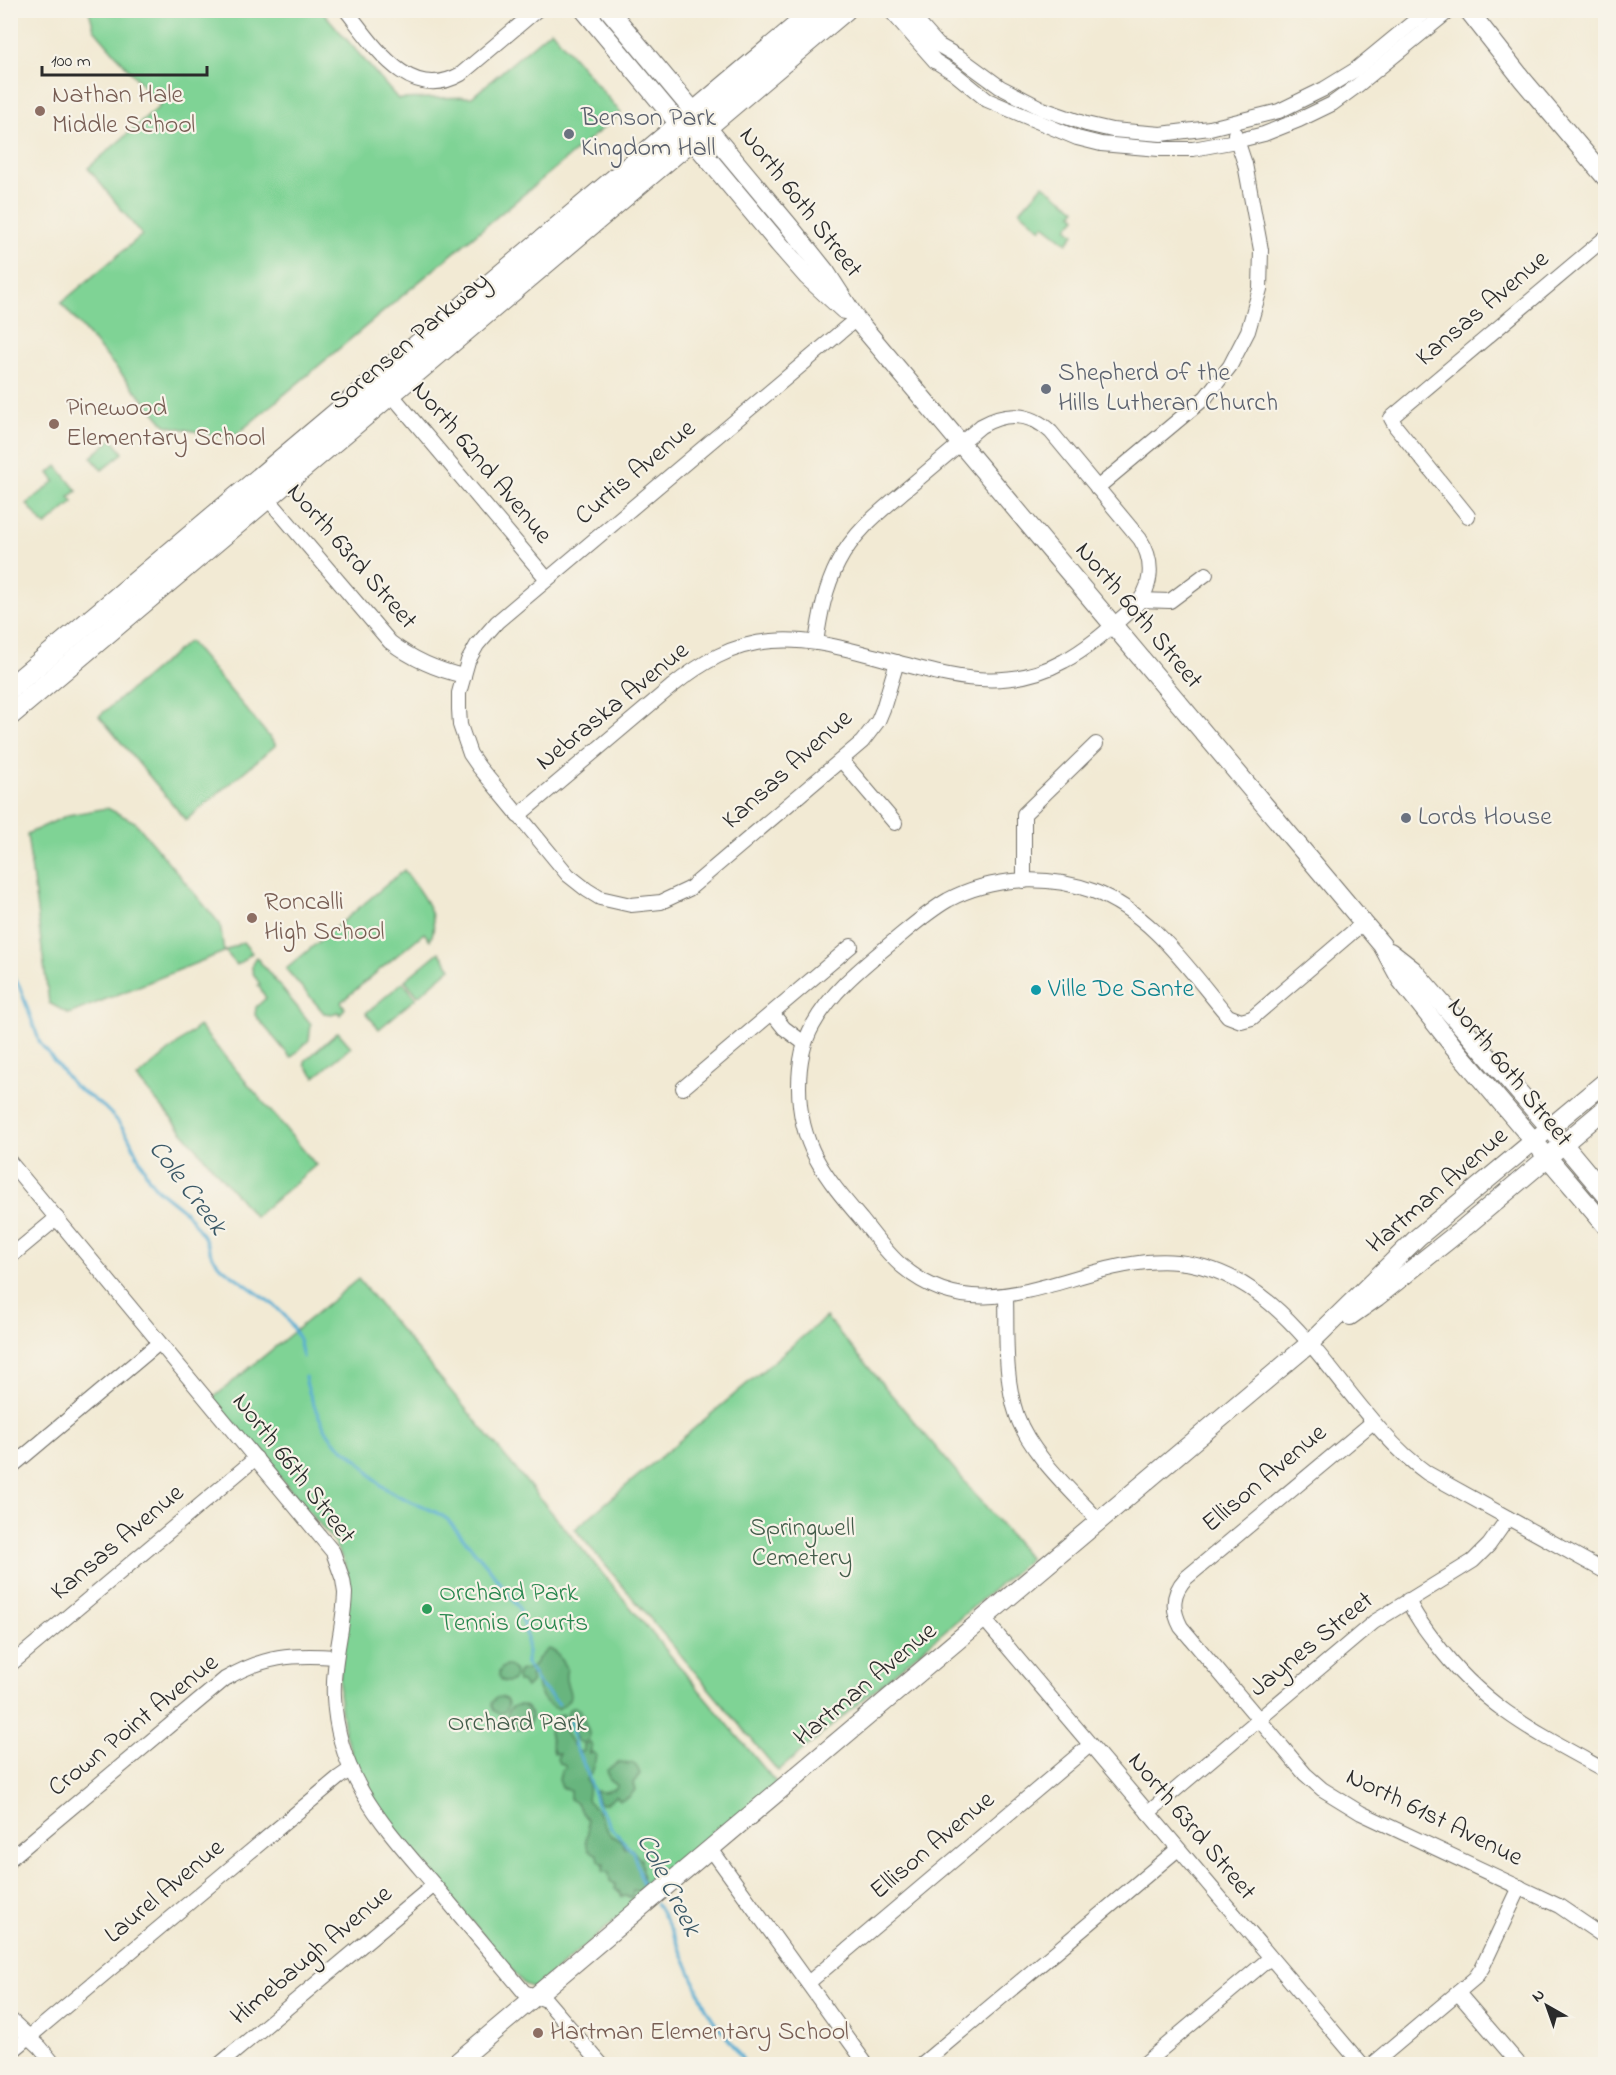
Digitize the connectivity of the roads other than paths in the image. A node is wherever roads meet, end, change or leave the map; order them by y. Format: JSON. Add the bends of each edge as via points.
{"nodes":[{"id":1,"x":346,"y":10,"type":"edge"},
{"id":2,"x":537,"y":10,"type":"edge"},
{"id":3,"x":584,"y":10,"type":"edge"},
{"id":4,"x":609,"y":10,"type":"edge"},
{"id":5,"x":816,"y":10,"type":"edge"},
{"id":6,"x":845,"y":10,"type":"edge"},
{"id":7,"x":890,"y":10,"type":"edge"},
{"id":8,"x":907,"y":10,"type":"edge"},
{"id":9,"x":1428,"y":10,"type":"edge"},
{"id":10,"x":1450,"y":10,"type":"edge"},
{"id":11,"x":1468,"y":10,"type":"edge"},
{"id":12,"x":1233,"y":123,"type":"junction"},
{"id":13,"x":693,"y":126,"type":"junction"},
{"id":14,"x":1236,"y":141,"type":"junction"},
{"id":15,"x":1605,"y":178,"type":"edge"},
{"id":16,"x":1605,"y":237,"type":"edge"},
{"id":17,"x":856,"y":319,"type":"junction"},
{"id":18,"x":384,"y":387,"type":"junction"},
{"id":19,"x":960,"y":443,"type":"junction"},
{"id":20,"x":1097,"y":488,"type":"junction"},
{"id":21,"x":261,"y":490,"type":"junction"},
{"id":22,"x":1468,"y":516,"type":"dead end"},
{"id":23,"x":1206,"y":574,"type":"dead end"},
{"id":24,"x":547,"y":579,"type":"junction"},
{"id":25,"x":1140,"y":600,"type":"junction"},
{"id":26,"x":1113,"y":626,"type":"junction"},
{"id":27,"x":816,"y":643,"type":"junction"},
{"id":28,"x":897,"y":662,"type":"junction"},
{"id":29,"x":464,"y":676,"type":"junction"},
{"id":30,"x":10,"y":688,"type":"edge"},
{"id":31,"x":10,"y":715,"type":"edge"},
{"id":32,"x":1096,"y":744,"type":"dead end"},
{"id":33,"x":842,"y":760,"type":"junction"},
{"id":34,"x":518,"y":816,"type":"junction"},
{"id":35,"x":895,"y":823,"type":"dead end"},
{"id":36,"x":1024,"y":881,"type":"junction"},
{"id":37,"x":1363,"y":923,"type":"junction"},
{"id":38,"x":852,"y":945,"type":"dead end"},
{"id":39,"x":1382,"y":945,"type":"junction"},
{"id":40,"x":772,"y":1012,"type":"junction"},
{"id":41,"x":804,"y":1043,"type":"junction"},
{"id":42,"x":1605,"y":1081,"type":"edge"},
{"id":43,"x":683,"y":1088,"type":"dead end"},
{"id":44,"x":1605,"y":1107,"type":"edge"},
{"id":45,"x":1550,"y":1128,"type":"junction"},
{"id":46,"x":1533,"y":1142,"type":"junction"},
{"id":47,"x":1563,"y":1144,"type":"junction"},
{"id":48,"x":1546,"y":1158,"type":"junction"},
{"id":49,"x":10,"y":1162,"type":"edge"},
{"id":50,"x":1605,"y":1195,"type":"edge"},
{"id":51,"x":57,"y":1218,"type":"junction"},
{"id":52,"x":1605,"y":1226,"type":"edge"},
{"id":53,"x":10,"y":1257,"type":"edge"},
{"id":54,"x":1006,"y":1296,"type":"junction"},
{"id":55,"x":159,"y":1343,"type":"junction"},
{"id":56,"x":1309,"y":1344,"type":"junction"},
{"id":57,"x":1373,"y":1422,"type":"junction"},
{"id":58,"x":256,"y":1458,"type":"junction"},
{"id":59,"x":10,"y":1468,"type":"edge"},
{"id":60,"x":1508,"y":1518,"type":"junction"},
{"id":61,"x":1100,"y":1522,"type":"junction"},
{"id":62,"x":1605,"y":1572,"type":"edge"},
{"id":63,"x":1408,"y":1600,"type":"junction"},
{"id":64,"x":1173,"y":1606,"type":"joint"},
{"id":65,"x":984,"y":1619,"type":"junction"},
{"id":66,"x":336,"y":1657,"type":"junction"},
{"id":67,"x":10,"y":1665,"type":"edge"},
{"id":68,"x":1258,"y":1720,"type":"junction"},
{"id":69,"x":1090,"y":1745,"type":"junction"},
{"id":70,"x":351,"y":1769,"type":"junction"},
{"id":71,"x":1605,"y":1771,"type":"edge"},
{"id":72,"x":1148,"y":1813,"type":"junction"},
{"id":73,"x":711,"y":1849,"type":"junction"},
{"id":74,"x":1178,"y":1849,"type":"junction"},
{"id":75,"x":10,"y":1859,"type":"edge"},
{"id":76,"x":434,"y":1885,"type":"junction"},
{"id":77,"x":1520,"y":1887,"type":"junction"},
{"id":78,"x":1605,"y":1938,"type":"edge"},
{"id":79,"x":1270,"y":1958,"type":"junction"},
{"id":80,"x":808,"y":1983,"type":"junction"},
{"id":81,"x":1458,"y":1994,"type":"junction"},
{"id":82,"x":535,"y":1996,"type":"junction"},
{"id":83,"x":10,"y":2019,"type":"edge"},
{"id":84,"x":30,"y":2037,"type":"junction"},
{"id":85,"x":10,"y":2053,"type":"edge"},
{"id":86,"x":54,"y":2064,"type":"edge"},
{"id":87,"x":220,"y":2064,"type":"edge"},
{"id":88,"x":455,"y":2064,"type":"edge"},
{"id":89,"x":602,"y":2064,"type":"edge"},
{"id":90,"x":866,"y":2064,"type":"edge"},
{"id":91,"x":922,"y":2064,"type":"edge"},
{"id":92,"x":1144,"y":2064,"type":"edge"},
{"id":93,"x":1361,"y":2064,"type":"edge"},
{"id":94,"x":1373,"y":2064,"type":"edge"},
{"id":95,"x":1519,"y":2064,"type":"edge"}],
"edges":[{"from":1,"to":2,"type":"street","via":[[396,69],[429,82],[461,74]]},
{"from":3,"to":13,"type":"main road","name":"North 60th Street"},
{"from":4,"to":13,"type":"main road","name":"North 60th Street"},
{"from":5,"to":13,"type":"main road","name":"Sorensen Parkway"},
{"from":6,"to":13,"type":"main road","name":"Sorensen Parkway"},
{"from":7,"to":14,"type":"street","via":[[935,61],[987,100],[1051,129],[1101,144],[1158,149],[1193,149]]},
{"from":8,"to":12,"type":"street","via":[[938,45],[1000,87],[1043,109],[1086,124],[1161,134]]},
{"from":9,"to":12,"type":"street","via":[[1355,69],[1324,88],[1279,111]]},
{"from":10,"to":14,"type":"street","via":[[1332,104],[1264,134]]},
{"from":11,"to":15,"type":"main road"},
{"from":12,"to":14,"type":"street"},
{"from":13,"to":17,"type":"main road","name":"North 60th Street","via":[[807,276]]},
{"from":13,"to":18,"type":"main road","name":"Sorensen Parkway"},
{"from":14,"to":20,"type":"street","via":[[1245,164],[1261,250],[1260,290],[1248,331],[1230,366],[1206,397]]},
{"from":16,"to":22,"type":"street","name":"Kansas Avenue","via":[[1391,418]]},
{"from":17,"to":19,"type":"main road","name":"North 60th Street"},
{"from":17,"to":24,"type":"street","name":"Curtis Avenue"},
{"from":18,"to":21,"type":"main road","name":"Sorensen Parkway"},
{"from":18,"to":24,"type":"street","name":"North 62nd Avenue"},
{"from":19,"to":20,"type":"street","via":[[1001,416],[1029,418],[1051,432]]},
{"from":19,"to":26,"type":"main road","name":"North 60th Street"},
{"from":19,"to":27,"type":"street","via":[[850,542],[827,589]]},
{"from":20,"to":25,"type":"street","via":[[1145,547],[1150,559],[1150,577]]},
{"from":21,"to":29,"type":"street","name":"North 63rd Street","via":[[390,642],[416,658]]},
{"from":21,"to":30,"type":"main road","name":"Sorensen Parkway"},
{"from":21,"to":31,"type":"main road","name":"Sorensen Parkway"},
{"from":23,"to":25,"type":"street","via":[[1170,601]]},
{"from":24,"to":29,"type":"street","name":"Curtis Avenue","via":[[484,636],[468,661]]},
{"from":25,"to":26,"type":"street"},
{"from":26,"to":28,"type":"street","via":[[1064,661],[1013,679],[966,679]]},
{"from":26,"to":37,"type":"main road","name":"North 60th Street"},
{"from":27,"to":28,"type":"street","name":"Nebraska Avenue"},
{"from":27,"to":34,"type":"street","name":"Nebraska Avenue","via":[[759,642],[708,660]]},
{"from":28,"to":33,"type":"street","name":"Kansas Avenue","via":[[878,721]]},
{"from":29,"to":34,"type":"street","via":[[459,709],[465,742],[479,767]]},
{"from":32,"to":36,"type":"street","via":[[1024,814]]},
{"from":33,"to":34,"type":"street","name":"Kansas Avenue","via":[[689,889],[661,902],[631,905],[608,901],[577,884]]},
{"from":33,"to":35,"type":"street"},
{"from":36,"to":37,"type":"street","via":[[1066,884],[1119,903],[1161,937],[1228,1016],[1241,1021],[1252,1018]]},
{"from":36,"to":41,"type":"street","via":[[1001,882],[964,892],[920,919],[839,988]]},
{"from":37,"to":39,"type":"main road","name":"North 60th Street"},
{"from":38,"to":40,"type":"street"},
{"from":39,"to":45,"type":"main road","name":"North 60th Street","via":[[1413,970]]},
{"from":39,"to":46,"type":"main road","name":"North 60th Street","via":[[1401,980]]},
{"from":40,"to":41,"type":"street","via":[[784,1028]]},
{"from":40,"to":43,"type":"street"},
{"from":41,"to":54,"type":"street","via":[[799,1078],[801,1119],[813,1155],[831,1184],[897,1262],[920,1280],[954,1294]]},
{"from":42,"to":45,"type":"main road","name":"Hartman Avenue"},
{"from":44,"to":47,"type":"main road","name":"Hartman Avenue"},
{"from":45,"to":46,"type":"main road","name":"Hartman Avenue"},
{"from":45,"to":47,"type":"main road","name":"North 60th Street"},
{"from":46,"to":48,"type":"main road","name":"North 60th Street"},
{"from":46,"to":56,"type":"main road","name":"Hartman Avenue","via":[[1418,1237]]},
{"from":47,"to":48,"type":"main road","name":"Hartman Avenue"},
{"from":47,"to":50,"type":"main road","name":"North 60th Street"},
{"from":48,"to":52,"type":"main road","name":"North 60th Street"},
{"from":48,"to":56,"type":"main road","name":"Hartman Avenue","via":[[1377,1297]]},
{"from":49,"to":51,"type":"street","name":"North 66th Street"},
{"from":51,"to":53,"type":"street"},
{"from":51,"to":55,"type":"street","name":"North 66th Street"},
{"from":54,"to":56,"type":"street","via":[[1132,1264],[1188,1263],[1221,1272],[1254,1290],[1281,1312]]},
{"from":54,"to":61,"type":"street","via":[[1008,1377],[1017,1416],[1041,1456]]},
{"from":55,"to":58,"type":"street","name":"North 66th Street"},
{"from":55,"to":59,"type":"street"},
{"from":56,"to":57,"type":"street"},
{"from":56,"to":61,"type":"main road","name":"Hartman Avenue"},
{"from":57,"to":60,"type":"street","via":[[1427,1473]]},
{"from":57,"to":64,"type":"street","name":"Ellison Avenue","via":[[1186,1578]]},
{"from":58,"to":66,"type":"street","name":"North 66th Street","via":[[325,1541],[337,1562],[345,1599]]},
{"from":58,"to":67,"type":"street","name":"Kansas Avenue"},
{"from":60,"to":62,"type":"street"},
{"from":60,"to":63,"type":"street","name":"Jaynes Street","via":[[1473,1561]]},
{"from":61,"to":65,"type":"main road","name":"Hartman Avenue"},
{"from":63,"to":68,"type":"street","name":"Jaynes Street","via":[[1374,1622]]},
{"from":63,"to":71,"type":"street","via":[[1445,1655],[1495,1705]]},
{"from":64,"to":68,"type":"street","name":"North 61st Avenue","via":[[1180,1627]]},
{"from":65,"to":69,"type":"street","name":"North 63rd Street"},
{"from":65,"to":73,"type":"main road","name":"Hartman Avenue"},
{"from":66,"to":70,"type":"street","name":"North 66th Street","via":[[336,1714]]},
{"from":66,"to":75,"type":"street","name":"Crown Point Avenue","via":[[277,1657],[225,1679]]},
{"from":68,"to":72,"type":"street","name":"Jaynes Street"},
{"from":68,"to":77,"type":"street","name":"North 61st Avenue","via":[[1305,1774],[1339,1801]]},
{"from":69,"to":72,"type":"street","name":"North 63rd Street"},
{"from":69,"to":80,"type":"street","name":"Ellison Avenue"},
{"from":70,"to":76,"type":"street","name":"North 66th Street","via":[[382,1823]]},
{"from":70,"to":84,"type":"street","name":"Laurel Avenue"},
{"from":72,"to":74,"type":"street","name":"North 63rd Street"},
{"from":73,"to":80,"type":"street"},
{"from":73,"to":82,"type":"main road","name":"Hartman Avenue"},
{"from":74,"to":79,"type":"street","name":"North 63rd Street"},
{"from":74,"to":91,"type":"street"},
{"from":76,"to":82,"type":"street","name":"North 66th Street","via":[[524,1992]]},
{"from":76,"to":87,"type":"street","name":"Himebaugh Avenue"},
{"from":77,"to":78,"type":"street","name":"North 61st Avenue","via":[[1559,1906]]},
{"from":77,"to":81,"type":"street","via":[[1482,1968]]},
{"from":79,"to":92,"type":"street"},
{"from":79,"to":93,"type":"street","name":"North 63rd Street"},
{"from":80,"to":90,"type":"street"},
{"from":81,"to":94,"type":"street"},
{"from":81,"to":95,"type":"street"},
{"from":82,"to":88,"type":"main road","name":"Hartman Avenue"},
{"from":82,"to":89,"type":"street","name":"North 66th Street","via":[[546,2000]]},
{"from":83,"to":84,"type":"street"},
{"from":84,"to":85,"type":"street","name":"Laurel Avenue"},
{"from":84,"to":86,"type":"street"}]}
